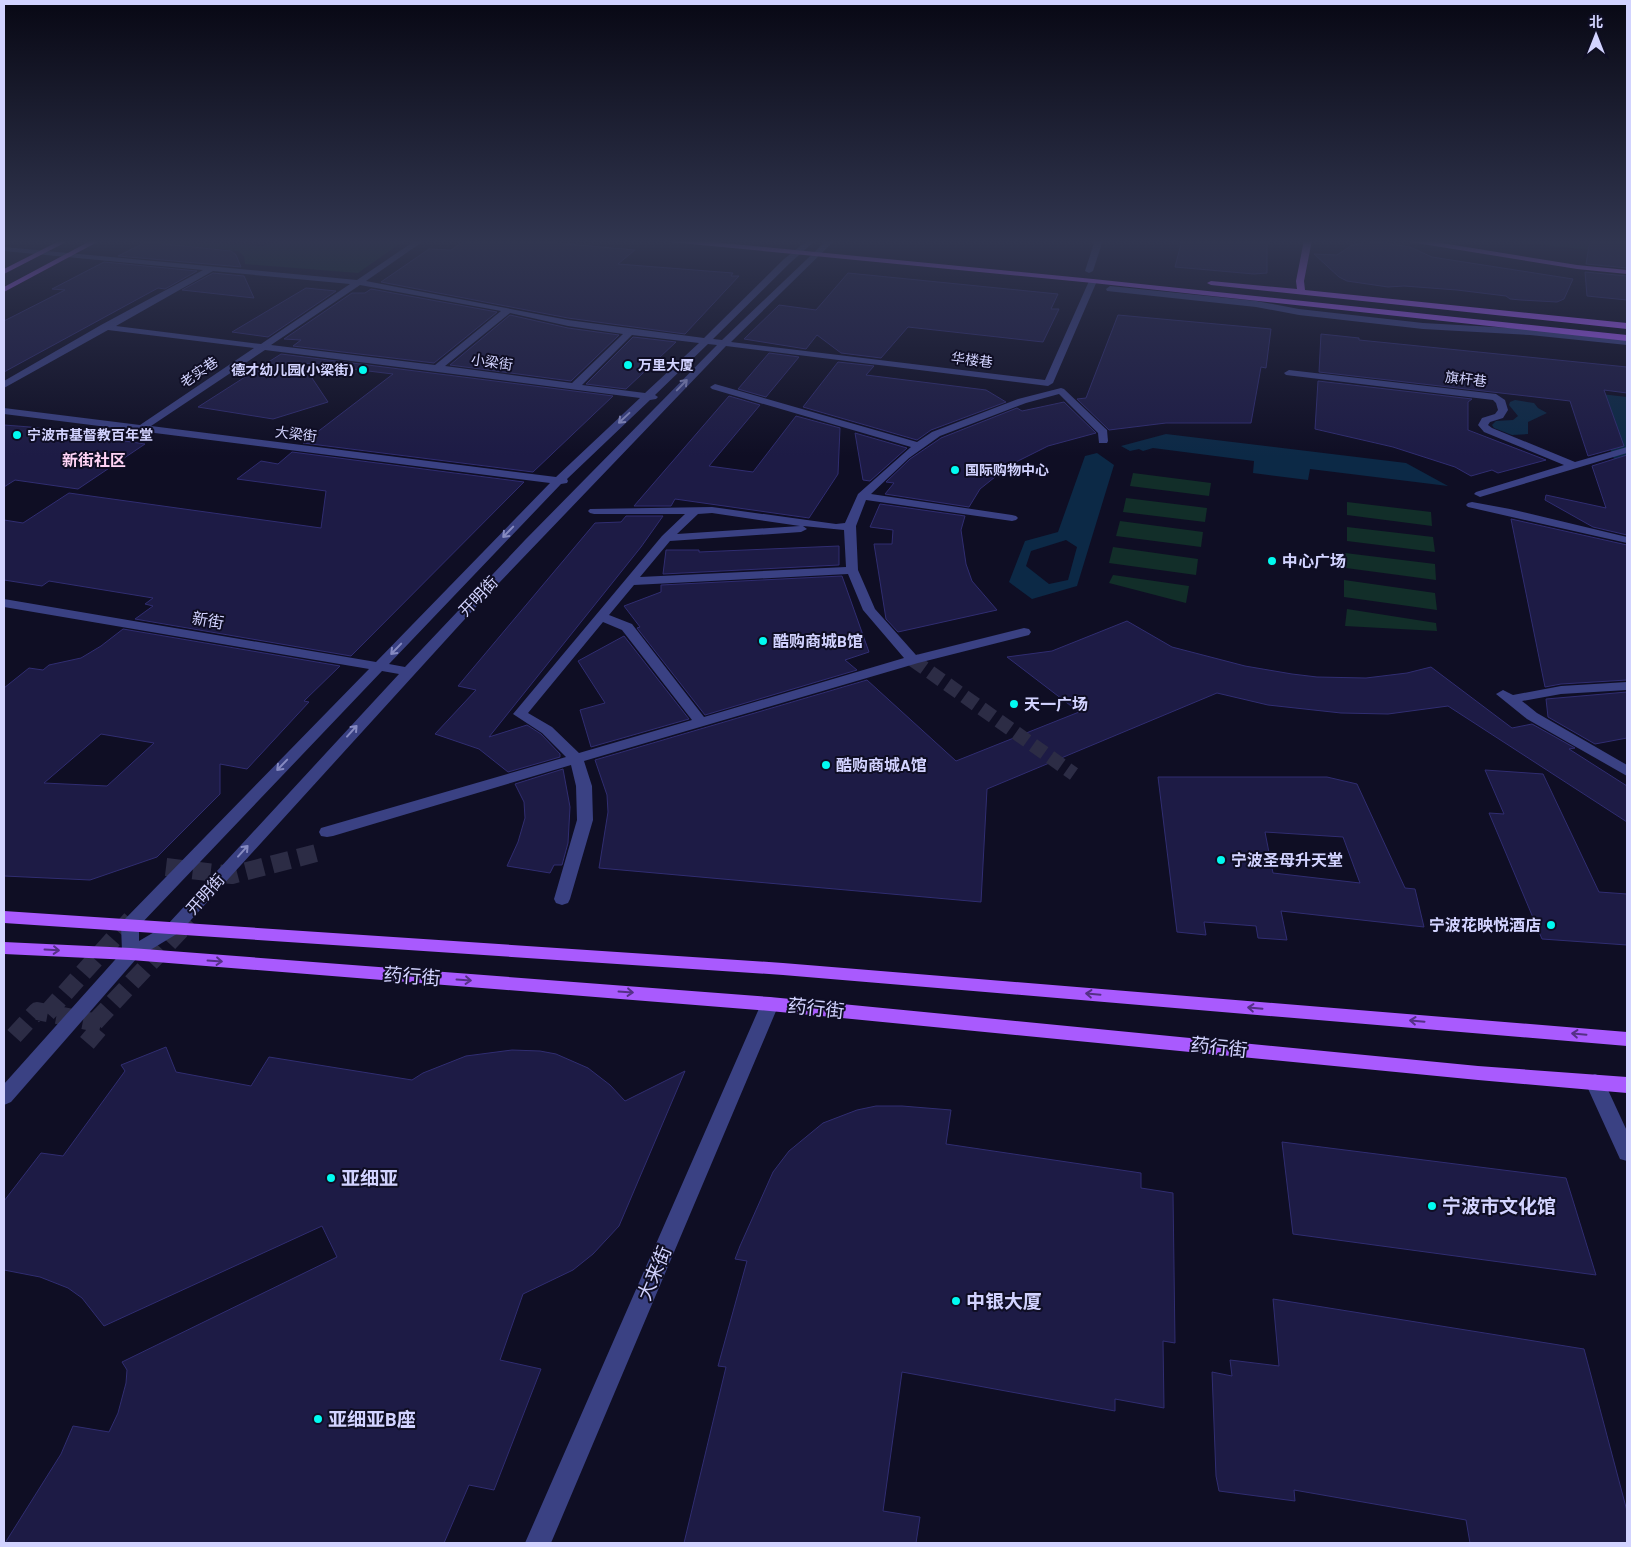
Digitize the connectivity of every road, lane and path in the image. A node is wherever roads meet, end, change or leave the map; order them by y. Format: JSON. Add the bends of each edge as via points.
{"nodes":[{"id":1,"x":131,"y":312,"type":"edge"},
{"id":2,"x":313,"y":312,"type":"edge"},
{"id":3,"x":505,"y":312,"type":"edge"},
{"id":4,"x":518,"y":312,"type":"edge"},
{"id":5,"x":736,"y":312,"type":"edge"},
{"id":6,"x":750,"y":312,"type":"edge"},
{"id":7,"x":1079,"y":312,"type":"edge"},
{"id":8,"x":1301,"y":312,"type":"edge"},
{"id":9,"x":1385,"y":312,"type":"edge"},
{"id":10,"x":1495,"y":312,"type":"edge"},
{"id":11,"x":1627,"y":326,"type":"edge"},
{"id":12,"x":104,"y":327,"type":"junction"},
{"id":13,"x":630,"y":332,"type":"junction"},
{"id":14,"x":1627,"y":338,"type":"edge"},
{"id":15,"x":705,"y":342,"type":"junction"},
{"id":16,"x":1627,"y":342,"type":"edge"},
{"id":17,"x":723,"y":344,"type":"junction"},
{"id":18,"x":263,"y":346,"type":"junction"},
{"id":19,"x":437,"y":368,"type":"junction"},
{"id":20,"x":1289,"y":373,"type":"dead end"},
{"id":21,"x":4,"y":385,"type":"edge"},
{"id":22,"x":715,"y":386,"type":"dead end"},
{"id":23,"x":574,"y":387,"type":"junction"},
{"id":24,"x":647,"y":396,"type":"junction"},
{"id":25,"x":669,"y":399,"type":"junction"},
{"id":26,"x":4,"y":411,"type":"edge"},
{"id":27,"x":142,"y":428,"type":"junction"},
{"id":28,"x":1103,"y":441,"type":"dead end"},
{"id":29,"x":918,"y":446,"type":"junction"},
{"id":30,"x":1627,"y":450,"type":"edge"},
{"id":31,"x":1576,"y":466,"type":"junction"},
{"id":32,"x":558,"y":481,"type":"junction"},
{"id":33,"x":584,"y":484,"type":"junction"},
{"id":34,"x":1480,"y":494,"type":"dead end"},
{"id":35,"x":862,"y":496,"type":"junction"},
{"id":36,"x":1472,"y":506,"type":"dead end"},
{"id":37,"x":695,"y":510,"type":"junction"},
{"id":38,"x":594,"y":512,"type":"dead end"},
{"id":39,"x":1012,"y":518,"type":"dead end"},
{"id":40,"x":850,"y":526,"type":"junction"},
{"id":41,"x":836,"y":527,"type":"junction"},
{"id":42,"x":666,"y":538,"type":"junction"},
{"id":43,"x":1627,"y":540,"type":"edge"},
{"id":44,"x":852,"y":570,"type":"junction"},
{"id":45,"x":630,"y":581,"type":"junction"},
{"id":46,"x":4,"y":603,"type":"edge"},
{"id":47,"x":601,"y":616,"type":"junction"},
{"id":48,"x":1024,"y":632,"type":"dead end"},
{"id":49,"x":913,"y":660,"type":"junction"},
{"id":50,"x":378,"y":667,"type":"junction"},
{"id":51,"x":407,"y":671,"type":"junction"},
{"id":52,"x":1627,"y":686,"type":"edge"},
{"id":53,"x":701,"y":723,"type":"junction"},
{"id":54,"x":576,"y":758,"type":"junction"},
{"id":55,"x":1627,"y":771,"type":"edge"},
{"id":56,"x":327,"y":832,"type":"dead end"},
{"id":57,"x":562,"y":899,"type":"dead end"},
{"id":58,"x":4,"y":917,"type":"edge"},
{"id":59,"x":130,"y":924,"type":"junction"},
{"id":60,"x":174,"y":928,"type":"junction"},
{"id":61,"x":4,"y":948,"type":"edge"},
{"id":62,"x":131,"y":954,"type":"junction"},
{"id":63,"x":770,"y":1004,"type":"junction"},
{"id":64,"x":1627,"y":1038,"type":"edge"},
{"id":65,"x":1595,"y":1082,"type":"junction"},
{"id":66,"x":1627,"y":1085,"type":"edge"},
{"id":67,"x":4,"y":1096,"type":"edge"},
{"id":68,"x":1627,"y":1153,"type":"edge"},
{"id":69,"x":538,"y":1543,"type":"edge"}],
"edges":[{"from":1,"to":12,"type":"street"},
{"from":2,"to":18,"type":"street","name":"老实巷"},
{"from":3,"to":19,"type":"street"},
{"from":4,"to":13,"type":"street"},
{"from":5,"to":15,"type":"street","name":"开明街"},
{"from":6,"to":17,"type":"street","name":"开明街"},
{"from":7,"to":17,"type":"street","name":"华楼巷","via":[[1048,383]]},
{"from":8,"to":16,"type":"street"},
{"from":9,"to":14,"type":"main road"},
{"from":10,"to":11,"type":"main road"},
{"from":12,"to":18,"type":"street","name":"小梁街"},
{"from":12,"to":21,"type":"street"},
{"from":13,"to":15,"type":"street"},
{"from":13,"to":23,"type":"street"},
{"from":15,"to":17,"type":"street"},
{"from":15,"to":24,"type":"street","name":"开明街"},
{"from":25,"to":17,"type":"street","name":"开明街","one_way":true},
{"from":18,"to":19,"type":"street","name":"小梁街"},
{"from":18,"to":27,"type":"street","name":"老实巷"},
{"from":19,"to":23,"type":"street","name":"小梁街"},
{"from":20,"to":31,"type":"street","name":"旗杆巷","via":[[1496,397],[1503,410],[1500,416],[1486,420],[1483,425],[1488,430]]},
{"from":22,"to":29,"type":"street"},
{"from":23,"to":24,"type":"street","name":"小梁街"},
{"from":24,"to":25,"type":"street","name":"小梁街"},
{"from":24,"to":32,"type":"street","name":"开明街","one_way":true},
{"from":25,"to":33,"type":"street","name":"开明街"},
{"from":26,"to":27,"type":"street","name":"大梁街"},
{"from":27,"to":32,"type":"street","name":"大梁街"},
{"from":28,"to":29,"type":"street","via":[[1103,432],[1060,391],[1022,400],[945,430]]},
{"from":29,"to":35,"type":"street"},
{"from":30,"to":31,"type":"street"},
{"from":31,"to":34,"type":"street"},
{"from":32,"to":33,"type":"street","name":"大梁街"},
{"from":32,"to":50,"type":"street","name":"开明街","one_way":true},
{"from":33,"to":51,"type":"street","name":"开明街"},
{"from":35,"to":39,"type":"street"},
{"from":35,"to":40,"type":"street"},
{"from":36,"to":43,"type":"street"},
{"from":37,"to":38,"type":"street"},
{"from":37,"to":41,"type":"street"},
{"from":37,"to":42,"type":"street"},
{"from":40,"to":41,"type":"street"},
{"from":40,"to":44,"type":"street"},
{"from":41,"to":42,"type":"street"},
{"from":42,"to":45,"type":"street"},
{"from":44,"to":45,"type":"street"},
{"from":44,"to":49,"type":"street","via":[[869,610]]},
{"from":45,"to":47,"type":"street"},
{"from":46,"to":50,"type":"street","name":"新街"},
{"from":47,"to":53,"type":"street","via":[[627,627]]},
{"from":47,"to":54,"type":"street","via":[[520,714],[547,730]]},
{"from":48,"to":49,"type":"street"},
{"from":49,"to":53,"type":"street"},
{"from":50,"to":51,"type":"street","name":"新街"},
{"from":50,"to":59,"type":"street","name":"开明街","one_way":true},
{"from":60,"to":51,"type":"street","name":"开明街","one_way":true},
{"from":52,"to":55,"type":"street","via":[[1508,696],[1532,716]]},
{"from":53,"to":54,"type":"street"},
{"from":54,"to":56,"type":"street"},
{"from":54,"to":57,"type":"street","via":[[584,786],[585,820]]},
{"from":58,"to":59,"type":"main road","name":"药行街"},
{"from":59,"to":60,"type":"main road","name":"药行街"},
{"from":59,"to":62,"type":"street"},
{"from":60,"to":62,"type":"street","name":"开明街"},
{"from":64,"to":60,"type":"main road","name":"药行街","one_way":true,"via":[[783,969]]},
{"from":61,"to":62,"type":"main road","name":"药行街","one_way":true},
{"from":62,"to":63,"type":"main road","name":"药行街","one_way":true},
{"from":62,"to":67,"type":"street","name":"开明街"},
{"from":63,"to":65,"type":"main road","name":"药行街"},
{"from":63,"to":69,"type":"street","name":"大来街"},
{"from":65,"to":66,"type":"main road","name":"药行街"},
{"from":65,"to":68,"type":"street"}]}
